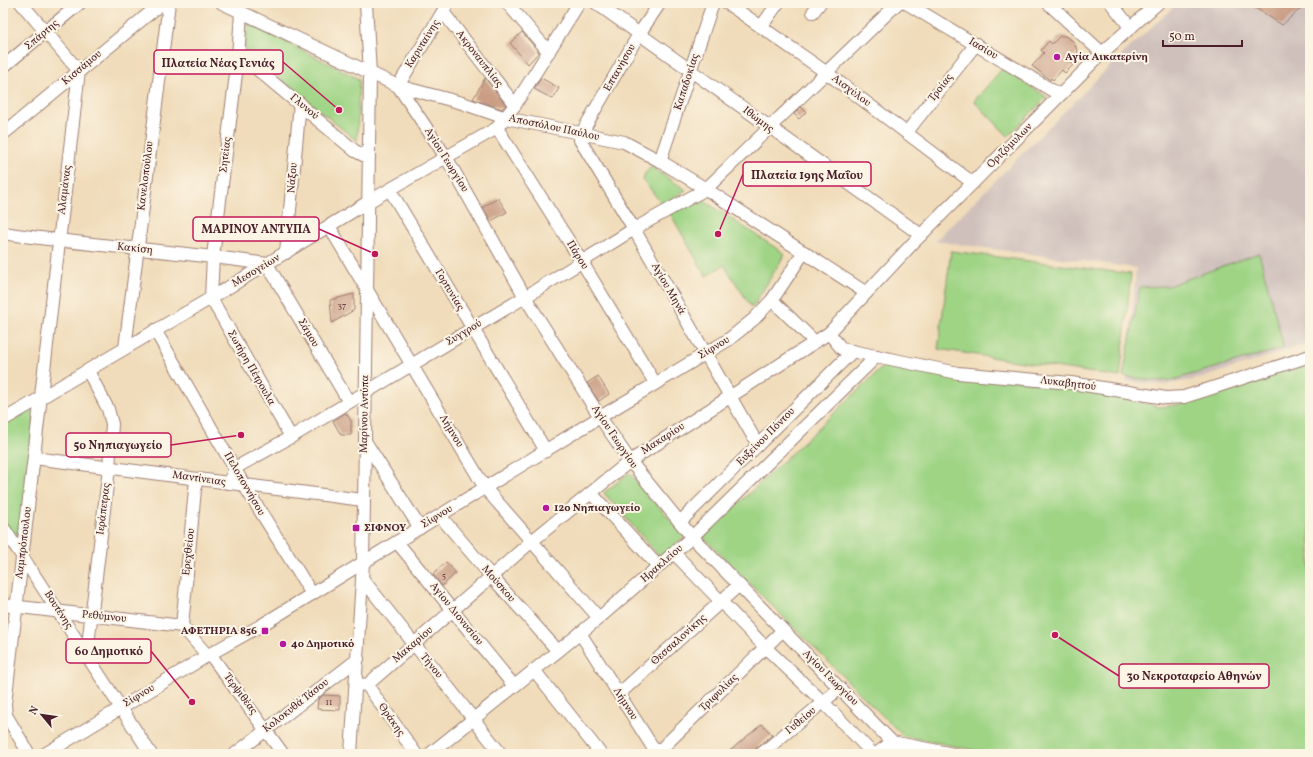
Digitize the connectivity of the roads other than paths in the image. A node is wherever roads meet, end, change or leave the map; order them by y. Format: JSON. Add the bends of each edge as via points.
{"nodes":[{"id":1,"x":21,"y":3,"type":"edge"},
{"id":2,"x":80,"y":3,"type":"edge"},
{"id":3,"x":162,"y":3,"type":"edge"},
{"id":4,"x":169,"y":3,"type":"edge"},
{"id":5,"x":222,"y":3,"type":"edge"},
{"id":6,"x":366,"y":3,"type":"edge"},
{"id":7,"x":507,"y":3,"type":"edge"},
{"id":8,"x":579,"y":3,"type":"edge"},
{"id":9,"x":596,"y":3,"type":"edge"},
{"id":10,"x":660,"y":3,"type":"edge"},
{"id":11,"x":713,"y":3,"type":"edge"},
{"id":12,"x":727,"y":3,"type":"edge"},
{"id":13,"x":778,"y":3,"type":"edge"},
{"id":14,"x":898,"y":3,"type":"edge"},
{"id":15,"x":906,"y":3,"type":"edge"},
{"id":16,"x":1048,"y":3,"type":"edge"},
{"id":17,"x":1111,"y":3,"type":"edge"},
{"id":18,"x":1158,"y":3,"type":"edge"},
{"id":19,"x":446,"y":8,"type":"edge"},
{"id":20,"x":241,"y":12,"type":"junction"},
{"id":21,"x":761,"y":27,"type":"junction"},
{"id":22,"x":1130,"y":27,"type":"junction"},
{"id":23,"x":46,"y":32,"type":"junction"},
{"id":24,"x":639,"y":34,"type":"junction"},
{"id":25,"x":976,"y":44,"type":"junction"},
{"id":26,"x":548,"y":52,"type":"junction"},
{"id":27,"x":1102,"y":53,"type":"junction"},
{"id":28,"x":238,"y":58,"type":"junction"},
{"id":29,"x":3,"y":67,"type":"edge"},
{"id":30,"x":691,"y":70,"type":"junction"},
{"id":31,"x":79,"y":71,"type":"junction"},
{"id":32,"x":827,"y":73,"type":"junction"},
{"id":33,"x":370,"y":74,"type":"junction"},
{"id":34,"x":398,"y":86,"type":"junction"},
{"id":35,"x":1060,"y":95,"type":"junction"},
{"id":36,"x":300,"y":103,"type":"junction"},
{"id":37,"x":515,"y":105,"type":"junction"},
{"id":38,"x":506,"y":118,"type":"junction"},
{"id":39,"x":497,"y":128,"type":"junction"},
{"id":40,"x":769,"y":128,"type":"junction"},
{"id":41,"x":907,"y":132,"type":"junction"},
{"id":42,"x":3,"y":134,"type":"edge"},
{"id":43,"x":581,"y":134,"type":"junction"},
{"id":44,"x":446,"y":157,"type":"junction"},
{"id":45,"x":369,"y":158,"type":"junction"},
{"id":46,"x":660,"y":161,"type":"junction"},
{"id":47,"x":973,"y":183,"type":"junction"},
{"id":48,"x":706,"y":189,"type":"junction"},
{"id":49,"x":390,"y":190,"type":"junction"},
{"id":50,"x":368,"y":202,"type":"junction"},
{"id":51,"x":330,"y":226,"type":"junction"},
{"id":52,"x":634,"y":229,"type":"junction"},
{"id":53,"x":3,"y":233,"type":"edge"},
{"id":54,"x":921,"y":235,"type":"junction"},
{"id":55,"x":58,"y":241,"type":"junction"},
{"id":56,"x":136,"y":249,"type":"junction"},
{"id":57,"x":804,"y":252,"type":"junction"},
{"id":58,"x":286,"y":253,"type":"junction"},
{"id":59,"x":214,"y":256,"type":"junction"},
{"id":60,"x":582,"y":262,"type":"junction"},
{"id":61,"x":267,"y":264,"type":"junction"},
{"id":62,"x":367,"y":292,"type":"junction"},
{"id":63,"x":865,"y":292,"type":"junction"},
{"id":64,"x":525,"y":297,"type":"junction"},
{"id":65,"x":211,"y":298,"type":"junction"},
{"id":66,"x":772,"y":300,"type":"junction"},
{"id":67,"x":472,"y":328,"type":"junction"},
{"id":68,"x":155,"y":330,"type":"junction"},
{"id":69,"x":829,"y":333,"type":"junction"},
{"id":70,"x":815,"y":342,"type":"junction"},
{"id":71,"x":125,"y":348,"type":"junction"},
{"id":72,"x":853,"y":351,"type":"junction"},
{"id":73,"x":705,"y":353,"type":"junction"},
{"id":74,"x":877,"y":356,"type":"junction"},
{"id":75,"x":1310,"y":356,"type":"edge"},
{"id":76,"x":412,"y":365,"type":"junction"},
{"id":77,"x":88,"y":371,"type":"junction"},
{"id":78,"x":655,"y":384,"type":"junction"},
{"id":79,"x":366,"y":392,"type":"junction"},
{"id":80,"x":730,"y":396,"type":"junction"},
{"id":81,"x":40,"y":398,"type":"junction"},
{"id":82,"x":349,"y":402,"type":"junction"},
{"id":83,"x":600,"y":416,"type":"junction"},
{"id":84,"x":3,"y":420,"type":"edge"},
{"id":85,"x":291,"y":437,"type":"junction"},
{"id":86,"x":365,"y":441,"type":"junction"},
{"id":87,"x":758,"y":445,"type":"junction"},
{"id":88,"x":546,"y":451,"type":"junction"},
{"id":89,"x":34,"y":458,"type":"junction"},
{"id":90,"x":630,"y":461,"type":"junction"},
{"id":91,"x":109,"y":468,"type":"junction"},
{"id":92,"x":235,"y":468,"type":"junction"},
{"id":93,"x":196,"y":479,"type":"junction"},
{"id":94,"x":229,"y":483,"type":"junction"},
{"id":95,"x":244,"y":485,"type":"junction"},
{"id":96,"x":485,"y":488,"type":"junction"},
{"id":97,"x":590,"y":493,"type":"junction"},
{"id":98,"x":364,"y":500,"type":"junction"},
{"id":99,"x":440,"y":516,"type":"junction"},
{"id":100,"x":680,"y":522,"type":"junction"},
{"id":101,"x":3,"y":527,"type":"edge"},
{"id":102,"x":420,"y":528,"type":"junction"},
{"id":103,"x":692,"y":537,"type":"junction"},
{"id":104,"x":532,"y":541,"type":"junction"},
{"id":105,"x":397,"y":542,"type":"junction"},
{"id":106,"x":674,"y":552,"type":"junction"},
{"id":107,"x":22,"y":554,"type":"junction"},
{"id":108,"x":362,"y":563,"type":"junction"},
{"id":109,"x":658,"y":566,"type":"junction"},
{"id":110,"x":492,"y":577,"type":"junction"},
{"id":111,"x":362,"y":578,"type":"junction"},
{"id":112,"x":739,"y":585,"type":"junction"},
{"id":113,"x":312,"y":594,"type":"junction"},
{"id":114,"x":722,"y":601,"type":"junction"},
{"id":115,"x":3,"y":605,"type":"edge"},
{"id":116,"x":16,"y":607,"type":"junction"},
{"id":117,"x":453,"y":611,"type":"junction"},
{"id":118,"x":60,"y":612,"type":"junction"},
{"id":119,"x":92,"y":615,"type":"junction"},
{"id":120,"x":598,"y":618,"type":"junction"},
{"id":121,"x":182,"y":626,"type":"junction"},
{"id":122,"x":782,"y":631,"type":"junction"},
{"id":123,"x":580,"y":633,"type":"junction"},
{"id":124,"x":414,"y":644,"type":"junction"},
{"id":125,"x":766,"y":648,"type":"junction"},
{"id":126,"x":558,"y":651,"type":"junction"},
{"id":127,"x":87,"y":652,"type":"junction"},
{"id":128,"x":208,"y":654,"type":"junction"},
{"id":129,"x":358,"y":659,"type":"junction"},
{"id":130,"x":534,"y":670,"type":"junction"},
{"id":131,"x":362,"y":684,"type":"junction"},
{"id":132,"x":514,"y":686,"type":"junction"},
{"id":133,"x":840,"y":688,"type":"junction"},
{"id":134,"x":619,"y":694,"type":"junction"},
{"id":135,"x":823,"y":702,"type":"junction"},
{"id":136,"x":121,"y":707,"type":"junction"},
{"id":137,"x":473,"y":719,"type":"junction"},
{"id":138,"x":267,"y":729,"type":"junction"},
{"id":139,"x":892,"y":742,"type":"junction"},
{"id":140,"x":29,"y":754,"type":"edge"},
{"id":141,"x":45,"y":754,"type":"edge"},
{"id":142,"x":151,"y":754,"type":"edge"},
{"id":143,"x":235,"y":754,"type":"edge"},
{"id":144,"x":283,"y":754,"type":"edge"},
{"id":145,"x":351,"y":754,"type":"edge"},
{"id":146,"x":416,"y":754,"type":"edge"},
{"id":147,"x":430,"y":754,"type":"edge"},
{"id":148,"x":501,"y":754,"type":"edge"},
{"id":149,"x":601,"y":754,"type":"edge"},
{"id":150,"x":657,"y":754,"type":"edge"},
{"id":151,"x":761,"y":754,"type":"edge"},
{"id":152,"x":874,"y":754,"type":"edge"},
{"id":153,"x":953,"y":754,"type":"edge"}],
"edges":[{"from":1,"to":23,"type":"street"},
{"from":2,"to":23,"type":"street","name":"Σπάρτης"},
{"from":3,"to":31,"type":"street","name":"Κισσάμου"},
{"from":4,"to":56,"type":"street","name":"Κανελοπούλου"},
{"from":5,"to":20,"type":"street","name":"Αποστόλου Παύλου"},
{"from":6,"to":33,"type":"street","name":"Μαρίνου Αντύπα"},
{"from":7,"to":26,"type":"street"},
{"from":8,"to":26,"type":"street","name":"Μεσογείων"},
{"from":9,"to":24,"type":"street","name":"Ιθώμης"},
{"from":10,"to":24,"type":"street","name":"Επτανήσου"},
{"from":11,"to":30,"type":"street","name":"Καπαδοκίας"},
{"from":12,"to":21,"type":"street","name":"Αισχύλου"},
{"from":13,"to":21,"type":"street"},
{"from":14,"to":32,"type":"street","name":"Συγγρού"},
{"from":15,"to":25,"type":"street","name":"Ιασίου"},
{"from":16,"to":27,"type":"street"},
{"from":17,"to":22,"type":"street"},
{"from":18,"to":22,"type":"street","name":"Οριζόμυλων"},
{"from":19,"to":34,"type":"street","name":"Καρυταίνης"},
{"from":19,"to":37,"type":"street","name":"Ακροναυπλίας"},
{"from":20,"to":28,"type":"street","name":"Σητείας"},
{"from":20,"to":33,"type":"street","name":"Αποστόλου Παύλου"},
{"from":21,"to":32,"type":"street","name":"Αισχύλου"},
{"from":22,"to":27,"type":"street","name":"Οριζόμυλων"},
{"from":23,"to":29,"type":"street","name":"Σπάρτης"},
{"from":23,"to":31,"type":"street"},
{"from":24,"to":30,"type":"street","name":"Ιθώμης"},
{"from":24,"to":43,"type":"street","name":"Επτανήσου"},
{"from":25,"to":35,"type":"street","name":"Ιασίου"},
{"from":25,"to":41,"type":"street","name":"Τροίας"},
{"from":26,"to":37,"type":"street","name":"Μεσογείων"},
{"from":27,"to":35,"type":"street","name":"Οριζόμυλων"},
{"from":28,"to":36,"type":"street","name":"Γλυνού","via":[[252,64]]},
{"from":28,"to":59,"type":"street","name":"Σητείας"},
{"from":30,"to":40,"type":"street","name":"Ιθώμης"},
{"from":30,"to":46,"type":"street","name":"Καπαδοκίας"},
{"from":31,"to":42,"type":"street","name":"Κισσάμου"},
{"from":31,"to":55,"type":"street","name":"Αλαμάνας"},
{"from":32,"to":40,"type":"street","name":"Συγγρού"},
{"from":32,"to":41,"type":"street","name":"Αισχύλου"},
{"from":33,"to":34,"type":"street","name":"Αποστόλου Παύλου"},
{"from":33,"to":45,"type":"street","name":"Μαρίνου Αντύπα"},
{"from":34,"to":38,"type":"street","name":"Αποστόλου Παύλου"},
{"from":34,"to":44,"type":"street","name":"Αγίου Γεωργίου"},
{"from":35,"to":47,"type":"street","name":"Οριζόμυλων"},
{"from":36,"to":45,"type":"street","name":"Γλυνού","via":[[356,151]]},
{"from":36,"to":58,"type":"street","name":"Νάξου"},
{"from":37,"to":38,"type":"street","name":"Μεσογείων"},
{"from":38,"to":39,"type":"street","name":"Μεσογείων"},
{"from":38,"to":43,"type":"street","name":"Αποστόλου Παύλου"},
{"from":39,"to":44,"type":"street","name":"Μεσογείων"},
{"from":39,"to":60,"type":"street","name":"Πάρου"},
{"from":40,"to":48,"type":"street","name":"Συγγρού"},
{"from":40,"to":54,"type":"street","name":"Ιθώμης"},
{"from":41,"to":47,"type":"street","name":"Αισχύλου"},
{"from":43,"to":46,"type":"street","name":"Αποστόλου Παύλου","via":[[624,142]]},
{"from":43,"to":52,"type":"street","name":"Αγίου Μηνά","via":[[580,140]]},
{"from":44,"to":49,"type":"street","name":"Μεσογείων"},
{"from":44,"to":64,"type":"street","name":"Αγίου Γεωργίου"},
{"from":45,"to":50,"type":"street","name":"Μαρίνου Αντύπα"},
{"from":46,"to":48,"type":"street","name":"Αποστόλου Παύλου"},
{"from":47,"to":54,"type":"street","name":"Οριζόμυλων"},
{"from":48,"to":52,"type":"street","name":"Συγγρού"},
{"from":48,"to":57,"type":"street","name":"Αποστόλου Παύλου"},
{"from":49,"to":50,"type":"street","name":"Μεσογείων"},
{"from":49,"to":67,"type":"street","name":"Γορτυνίας"},
{"from":50,"to":51,"type":"street","name":"Μεσογείων"},
{"from":50,"to":62,"type":"street","name":"Μαρίνου Αντύπα"},
{"from":51,"to":58,"type":"street","name":"Μεσογείων"},
{"from":51,"to":62,"type":"street","name":"Λήμνου"},
{"from":52,"to":60,"type":"street","name":"Συγγρού"},
{"from":52,"to":73,"type":"street","name":"Αγίου Μηνά"},
{"from":53,"to":55,"type":"street","name":"Κακίση"},
{"from":54,"to":63,"type":"street","name":"Οριζόμυλων"},
{"from":55,"to":56,"type":"street","name":"Κακίση"},
{"from":55,"to":81,"type":"street","name":"Αλαμάνας"},
{"from":56,"to":59,"type":"street","name":"Κακίση"},
{"from":56,"to":71,"type":"street","name":"Κανελοπούλου"},
{"from":57,"to":63,"type":"street","name":"Αποστόλου Παύλου"},
{"from":57,"to":66,"type":"street","name":"Σίφνου"},
{"from":58,"to":61,"type":"street","name":"Μεσογείων"},
{"from":59,"to":61,"type":"street","name":"Κακίση"},
{"from":59,"to":65,"type":"street","name":"Σητείας"},
{"from":60,"to":64,"type":"street","name":"Συγγρού"},
{"from":60,"to":78,"type":"street","name":"Πάρου"},
{"from":61,"to":65,"type":"street","name":"Μεσογείων"},
{"from":61,"to":82,"type":"street","name":"Σάμου"},
{"from":62,"to":76,"type":"street","name":"Λήμνου"},
{"from":62,"to":79,"type":"street","name":"Μαρίνου Αντύπα"},
{"from":63,"to":69,"type":"street","name":"Μακαρίου"},
{"from":64,"to":67,"type":"street","name":"Συγγρού"},
{"from":64,"to":83,"type":"street","name":"Αγίου Γεωργίου"},
{"from":65,"to":68,"type":"street","name":"Μεσογείων"},
{"from":65,"to":85,"type":"street","name":"Σωτήρη Πέτρουλα"},
{"from":66,"to":70,"type":"street"},
{"from":66,"to":73,"type":"street","name":"Σίφνου","via":[[728,340]]},
{"from":67,"to":76,"type":"street","name":"Συγγρού"},
{"from":67,"to":88,"type":"street","name":"Γορτυνίας"},
{"from":68,"to":71,"type":"street","name":"Μεσογείων"},
{"from":68,"to":92,"type":"street","name":"Πελοποννήσου"},
{"from":69,"to":70,"type":"street","name":"Μακαρίου"},
{"from":69,"to":72,"type":"street","name":"Λυκαβηττού","via":[[842,349]]},
{"from":70,"to":80,"type":"street","name":"Μακαρίου"},
{"from":71,"to":77,"type":"street","name":"Μεσογείων"},
{"from":72,"to":74,"type":"street","name":"Λυκαβηττού"},
{"from":72,"to":87,"type":"street","name":"Ευξείνου Πόντου"},
{"from":73,"to":78,"type":"street","name":"Σίφνου"},
{"from":73,"to":80,"type":"street","name":"Αγίου Μηνά"},
{"from":74,"to":75,"type":"street","name":"Λυκαβηττού","via":[[958,373],[1071,383],[1166,398],[1184,397]]},
{"from":74,"to":103,"type":"street","name":"Ηρακλείου"},
{"from":76,"to":79,"type":"street","name":"Συγγρού"},
{"from":76,"to":96,"type":"street","name":"Λήμνου"},
{"from":77,"to":81,"type":"street","name":"Μεσογείων"},
{"from":77,"to":91,"type":"street","name":"Ιεράπετρας","via":[[111,416]]},
{"from":78,"to":83,"type":"street","name":"Σίφνου"},
{"from":79,"to":82,"type":"street","name":"Συγγρού"},
{"from":79,"to":86,"type":"street","name":"Μαρίνου Αντύπα"},
{"from":80,"to":87,"type":"street","name":"Αγίου Μηνά"},
{"from":80,"to":90,"type":"street","name":"Μακαρίου"},
{"from":81,"to":84,"type":"street","name":"Μεσογείων"},
{"from":81,"to":89,"type":"street","name":"Λαμπρόπουλου"},
{"from":82,"to":85,"type":"street","name":"Συγγρού"},
{"from":83,"to":88,"type":"street","name":"Σίφνου"},
{"from":83,"to":90,"type":"street","name":"Αγίου Γεωργίου"},
{"from":85,"to":92,"type":"street","name":"Συγγρού"},
{"from":86,"to":98,"type":"street","name":"Μαρίνου Αντύπα"},
{"from":86,"to":102,"type":"street"},
{"from":87,"to":100,"type":"street","name":"Ευξείνου Πόντου"},
{"from":88,"to":96,"type":"street","name":"Σίφνου"},
{"from":89,"to":91,"type":"street","name":"Μαντίνειας"},
{"from":89,"to":107,"type":"street","name":"Λαμπρόπουλου"},
{"from":90,"to":97,"type":"street","name":"Μακαρίου"},
{"from":90,"to":100,"type":"street","name":"Αγίου Γεωργίου"},
{"from":91,"to":93,"type":"street","name":"Μαντίνειας"},
{"from":91,"to":119,"type":"street","name":"Ιεράπετρας"},
{"from":92,"to":94,"type":"street"},
{"from":92,"to":95,"type":"street","name":"Πελοποννήσου"},
{"from":93,"to":94,"type":"street","name":"Μαντίνειας"},
{"from":93,"to":121,"type":"street","name":"Ερεχθείου"},
{"from":94,"to":95,"type":"street","name":"Μαντίνειας"},
{"from":95,"to":98,"type":"street","name":"Μαντίνειας"},
{"from":95,"to":113,"type":"street","name":"Πελοποννήσου"},
{"from":96,"to":99,"type":"street","name":"Σίφνου"},
{"from":96,"to":104,"type":"street","name":"Λήμνου"},
{"from":97,"to":104,"type":"street","name":"Μακαρίου"},
{"from":97,"to":109,"type":"street"},
{"from":98,"to":108,"type":"street","name":"Μαρίνου Αντύπα"},
{"from":99,"to":102,"type":"street","name":"Σίφνου"},
{"from":99,"to":110,"type":"street","name":"Μούσκου"},
{"from":100,"to":103,"type":"street","name":"Αγίου Γεωργίου"},
{"from":101,"to":107,"type":"street","name":"Βουτένης"},
{"from":102,"to":105,"type":"street","name":"Σίφνου"},
{"from":103,"to":106,"type":"street","name":"Ηρακλείου"},
{"from":103,"to":112,"type":"street","name":"Αγίου Γεωργίου"},
{"from":104,"to":110,"type":"street","name":"Μακαρίου"},
{"from":104,"to":120,"type":"street","name":"Λήμνου"},
{"from":105,"to":108,"type":"street","name":"Σίφνου"},
{"from":105,"to":117,"type":"street","name":"Αγίου Διονυσίου"},
{"from":106,"to":109,"type":"street","name":"Ηρακλείου"},
{"from":106,"to":114,"type":"street"},
{"from":107,"to":116,"type":"street","name":"Λαμπρόπουλου"},
{"from":107,"to":118,"type":"street","name":"Βουτένης"},
{"from":108,"to":111,"type":"street","name":"Μαρίνου Αντύπα"},
{"from":108,"to":113,"type":"street","name":"Σίφνου"},
{"from":109,"to":120,"type":"street","name":"Ηρακλείου"},
{"from":110,"to":117,"type":"street","name":"Μακαρίου"},
{"from":110,"to":126,"type":"street","name":"Μούσκου"},
{"from":111,"to":124,"type":"street","name":"Τήνου"},
{"from":111,"to":129,"type":"street","name":"Μαρίνου Αντύπα"},
{"from":112,"to":114,"type":"street","name":"Θεσσαλονίκης"},
{"from":112,"to":122,"type":"street","name":"Αγίου Γεωργίου"},
{"from":113,"to":128,"type":"street","name":"Σίφνου"},
{"from":114,"to":125,"type":"street"},
{"from":114,"to":134,"type":"street","name":"Θεσσαλονίκης"},
{"from":115,"to":116,"type":"street","name":"Ρεθύμνου"},
{"from":116,"to":118,"type":"street","name":"Ρεθύμνου"},
{"from":116,"to":140,"type":"street","name":"Λαμπρόπουλου","via":[[5,704],[9,720]]},
{"from":117,"to":124,"type":"street","name":"Μακαρίου"},
{"from":117,"to":132,"type":"street","name":"Αγίου Διονυσίου"},
{"from":118,"to":119,"type":"street","name":"Ρεθύμνου"},
{"from":118,"to":127,"type":"street","name":"Βουτένης"},
{"from":119,"to":121,"type":"street","name":"Ρεθύμνου"},
{"from":119,"to":127,"type":"street","name":"Ιεράπετρας"},
{"from":120,"to":123,"type":"street","name":"Ηρακλείου"},
{"from":121,"to":128,"type":"street","name":"Τερψιθέας"},
{"from":122,"to":125,"type":"street","name":"Τριφυλίας"},
{"from":122,"to":133,"type":"street","name":"Αγίου Γεωργίου"},
{"from":123,"to":126,"type":"street","name":"Ηρακλείου"},
{"from":123,"to":134,"type":"street","name":"Λήμνου"},
{"from":124,"to":131,"type":"street","name":"Μακαρίου"},
{"from":124,"to":137,"type":"street","name":"Τήνου"},
{"from":125,"to":135,"type":"street"},
{"from":125,"to":150,"type":"street","name":"Τριφυλίας"},
{"from":126,"to":130,"type":"street","name":"Ηρακλείου"},
{"from":127,"to":136,"type":"street","name":"Βουτένης"},
{"from":128,"to":136,"type":"street","name":"Σίφνου"},
{"from":128,"to":138,"type":"street","name":"Τερψιθέας"},
{"from":129,"to":131,"type":"street","name":"Μαρίνου Αντύπα"},
{"from":129,"to":138,"type":"street","name":"Κολοκυθά Τάσου"},
{"from":130,"to":132,"type":"street","name":"Ηρακλείου"},
{"from":130,"to":149,"type":"street"},
{"from":131,"to":145,"type":"street","name":"Μαρίνου Αντύπα"},
{"from":131,"to":146,"type":"street","name":"Θράκης"},
{"from":132,"to":137,"type":"street","name":"Ηρακλείου"},
{"from":133,"to":135,"type":"street","name":"Γυθείου"},
{"from":133,"to":139,"type":"street","name":"Αγίου Γεωργίου"},
{"from":134,"to":150,"type":"street","name":"Λήμνου"},
{"from":135,"to":151,"type":"street","name":"Γυθείου"},
{"from":135,"to":152,"type":"street"},
{"from":136,"to":141,"type":"street","name":"Σίφνου"},
{"from":136,"to":142,"type":"street","name":"Βουτένης"},
{"from":137,"to":147,"type":"street","name":"Ηρακλείου"},
{"from":137,"to":148,"type":"street","name":"Τήνου"},
{"from":138,"to":143,"type":"street","name":"Κολοκυθά Τάσου"},
{"from":138,"to":144,"type":"street","name":"Τερψιθέας"},
{"from":139,"to":152,"type":"street"},
{"from":139,"to":153,"type":"street"}]}
